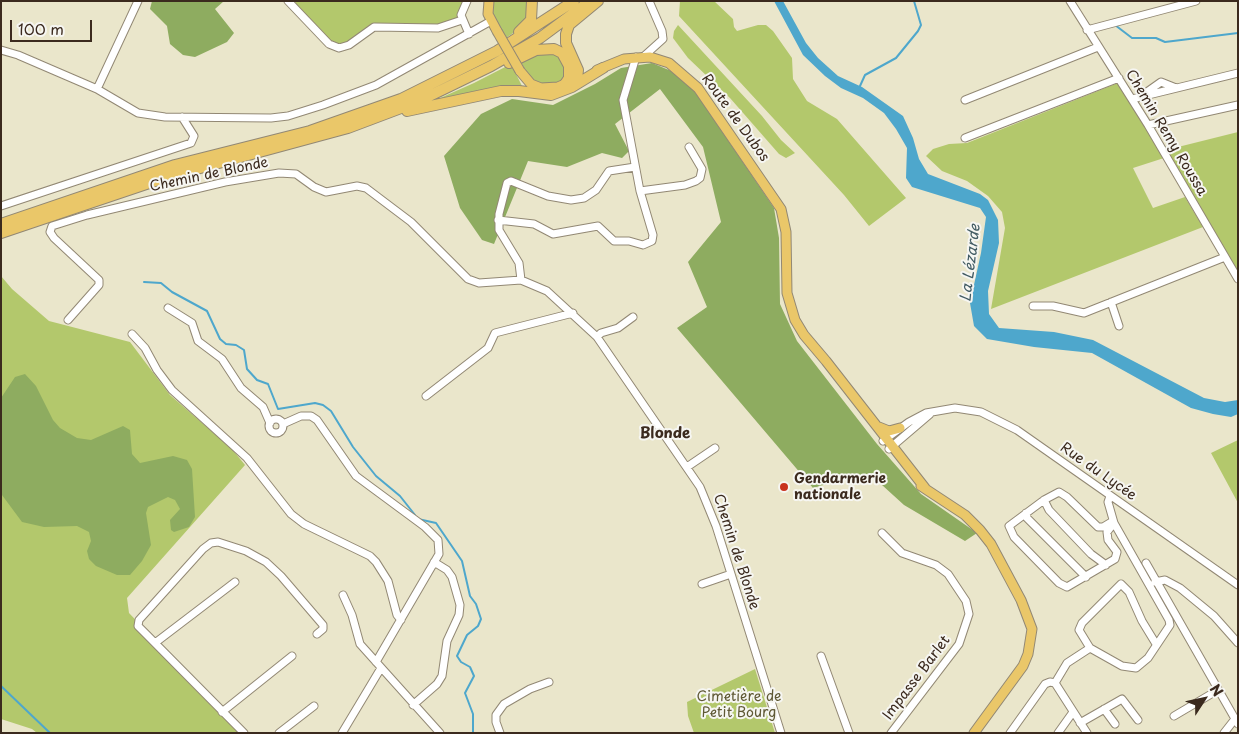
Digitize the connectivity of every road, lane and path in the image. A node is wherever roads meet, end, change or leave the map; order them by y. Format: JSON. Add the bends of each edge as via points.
{"nodes":[{"id":1,"x":138,"y":1,"type":"edge"},
{"id":2,"x":288,"y":1,"type":"edge"},
{"id":3,"x":467,"y":1,"type":"edge"},
{"id":4,"x":489,"y":1,"type":"edge"},
{"id":5,"x":532,"y":1,"type":"edge"},
{"id":6,"x":574,"y":1,"type":"edge"},
{"id":7,"x":590,"y":1,"type":"edge"},
{"id":8,"x":598,"y":1,"type":"edge"},
{"id":9,"x":649,"y":1,"type":"edge"},
{"id":10,"x":1070,"y":1,"type":"edge"},
{"id":11,"x":1196,"y":1,"type":"edge"},
{"id":12,"x":462,"y":20,"type":"junction"},
{"id":13,"x":491,"y":21,"type":"junction"},
{"id":14,"x":1087,"y":30,"type":"junction"},
{"id":15,"x":469,"y":34,"type":"junction"},
{"id":16,"x":1098,"y":47,"type":"junction"},
{"id":17,"x":1,"y":50,"type":"edge"},
{"id":18,"x":639,"y":57,"type":"junction"},
{"id":19,"x":577,"y":66,"type":"junction"},
{"id":20,"x":599,"y":69,"type":"junction"},
{"id":21,"x":1238,"y":73,"type":"edge"},
{"id":22,"x":455,"y":74,"type":"junction"},
{"id":23,"x":1119,"y":78,"type":"junction"},
{"id":24,"x":577,"y":79,"type":"junction"},
{"id":25,"x":565,"y":84,"type":"junction"},
{"id":26,"x":452,"y":86,"type":"junction"},
{"id":27,"x":97,"y":89,"type":"junction"},
{"id":28,"x":1132,"y":99,"type":"junction"},
{"id":29,"x":965,"y":100,"type":"dead end"},
{"id":30,"x":1238,"y":105,"type":"edge"},
{"id":31,"x":182,"y":117,"type":"junction"},
{"id":32,"x":376,"y":117,"type":"junction"},
{"id":33,"x":1148,"y":125,"type":"junction"},
{"id":34,"x":965,"y":138,"type":"dead end"},
{"id":35,"x":689,"y":147,"type":"dead end"},
{"id":36,"x":635,"y":167,"type":"junction"},
{"id":37,"x":640,"y":191,"type":"junction"},
{"id":38,"x":1,"y":206,"type":"edge"},
{"id":39,"x":498,"y":220,"type":"junction"},
{"id":40,"x":1,"y":224,"type":"edge"},
{"id":41,"x":1,"y":233,"type":"edge"},
{"id":42,"x":1225,"y":257,"type":"junction"},
{"id":43,"x":1238,"y":278,"type":"edge"},
{"id":44,"x":521,"y":280,"type":"junction"},
{"id":45,"x":1111,"y":302,"type":"junction"},
{"id":46,"x":1033,"y":306,"type":"dead end"},
{"id":47,"x":168,"y":308,"type":"dead end"},
{"id":48,"x":573,"y":313,"type":"junction"},
{"id":49,"x":633,"y":317,"type":"dead end"},
{"id":50,"x":68,"y":320,"type":"dead end"},
{"id":51,"x":1119,"y":326,"type":"dead end"},
{"id":52,"x":132,"y":334,"type":"dead end"},
{"id":53,"x":597,"y":337,"type":"junction"},
{"id":54,"x":812,"y":346,"type":"junction"},
{"id":55,"x":426,"y":396,"type":"dead end"},
{"id":56,"x":934,"y":411,"type":"junction"},
{"id":57,"x":270,"y":423,"type":"junction"},
{"id":58,"x":282,"y":424,"type":"junction"},
{"id":59,"x":878,"y":427,"type":"junction"},
{"id":60,"x":900,"y":428,"type":"junction"},
{"id":61,"x":888,"y":443,"type":"junction"},
{"id":62,"x":715,"y":448,"type":"dead end"},
{"id":63,"x":687,"y":467,"type":"junction"},
{"id":64,"x":1110,"y":496,"type":"junction"},
{"id":65,"x":1044,"y":500,"type":"junction"},
{"id":66,"x":1026,"y":513,"type":"junction"},
{"id":67,"x":1114,"y":522,"type":"junction"},
{"id":68,"x":882,"y":533,"type":"dead end"},
{"id":69,"x":434,"y":562,"type":"junction"},
{"id":70,"x":1146,"y":563,"type":"dead end"},
{"id":71,"x":1106,"y":566,"type":"junction"},
{"id":72,"x":731,"y":574,"type":"junction"},
{"id":73,"x":1086,"y":577,"type":"junction"},
{"id":74,"x":235,"y":582,"type":"dead end"},
{"id":75,"x":1155,"y":582,"type":"junction"},
{"id":76,"x":702,"y":584,"type":"dead end"},
{"id":77,"x":1238,"y":585,"type":"edge"},
{"id":78,"x":344,"y":595,"type":"dead end"},
{"id":79,"x":401,"y":620,"type":"junction"},
{"id":80,"x":317,"y":634,"type":"dead end"},
{"id":81,"x":155,"y":643,"type":"junction"},
{"id":82,"x":1238,"y":643,"type":"edge"},
{"id":83,"x":1156,"y":644,"type":"junction"},
{"id":84,"x":1090,"y":648,"type":"junction"},
{"id":85,"x":292,"y":656,"type":"dead end"},
{"id":86,"x":820,"y":656,"type":"dead end"},
{"id":87,"x":378,"y":665,"type":"junction"},
{"id":88,"x":549,"y":682,"type":"dead end"},
{"id":89,"x":1055,"y":683,"type":"junction"},
{"id":90,"x":1218,"y":690,"type":"junction"},
{"id":91,"x":414,"y":705,"type":"junction"},
{"id":92,"x":314,"y":706,"type":"dead end"},
{"id":93,"x":1104,"y":709,"type":"junction"},
{"id":94,"x":222,"y":712,"type":"junction"},
{"id":95,"x":1073,"y":712,"type":"junction"},
{"id":96,"x":1174,"y":716,"type":"dead end"},
{"id":97,"x":1138,"y":720,"type":"dead end"},
{"id":98,"x":1236,"y":721,"type":"edge"},
{"id":99,"x":1080,"y":723,"type":"junction"},
{"id":100,"x":1115,"y":724,"type":"dead end"},
{"id":101,"x":244,"y":733,"type":"edge"},
{"id":102,"x":279,"y":733,"type":"edge"},
{"id":103,"x":342,"y":733,"type":"edge"},
{"id":104,"x":440,"y":733,"type":"edge"},
{"id":105,"x":500,"y":733,"type":"edge"},
{"id":106,"x":780,"y":733,"type":"edge"},
{"id":107,"x":849,"y":733,"type":"edge"},
{"id":108,"x":891,"y":733,"type":"edge"},
{"id":109,"x":974,"y":733,"type":"edge"},
{"id":110,"x":1010,"y":733,"type":"edge"},
{"id":111,"x":1058,"y":733,"type":"edge"},
{"id":112,"x":1087,"y":733,"type":"edge"},
{"id":113,"x":1224,"y":733,"type":"edge"}],
"edges":[{"from":1,"to":27,"type":"street"},
{"from":2,"to":12,"type":"street","via":[[329,44],[339,48],[349,45],[374,27],[438,28]]},
{"from":3,"to":12,"type":"street","via":[[462,10]]},
{"from":4,"to":13,"type":"main road","via":[[487,8]]},
{"from":5,"to":22,"type":"highway","via":[[532,20],[528,26],[469,61]]},
{"from":6,"to":22,"type":"highway","via":[[534,29]]},
{"from":7,"to":26,"type":"highway","via":[[540,38]]},
{"from":8,"to":19,"type":"highway","via":[[569,25],[566,34],[566,43]]},
{"from":9,"to":18,"type":"street","via":[[663,39]]},
{"from":10,"to":14,"type":"street","name":"Chemin Remy Roussa"},
{"from":11,"to":14,"type":"street"},
{"from":12,"to":15,"type":"street"},
{"from":13,"to":15,"type":"street"},
{"from":13,"to":25,"type":"main road","bridge":true,"via":[[531,84],[552,88]]},
{"from":14,"to":16,"type":"street","name":"Chemin Remy Roussa"},
{"from":15,"to":31,"type":"street","via":[[376,85],[288,116]]},
{"from":16,"to":23,"type":"street","name":"Chemin Remy Roussa"},
{"from":16,"to":29,"type":"street"},
{"from":17,"to":27,"type":"street"},
{"from":18,"to":20,"type":"main road"},
{"from":18,"to":36,"type":"street","via":[[623,96]]},
{"from":18,"to":54,"type":"main road","name":"Route de Dubos","via":[[669,63],[698,88],[774,195],[785,222],[785,272],[790,308]]},
{"from":19,"to":20,"type":"highway"},
{"from":19,"to":24,"type":"highway"},
{"from":20,"to":24,"type":"main road"},
{"from":20,"to":32,"type":"highway","via":[[551,95],[500,91]]},
{"from":21,"to":28,"type":"street","via":[[1176,88],[1161,82]]},
{"from":22,"to":40,"type":"highway","via":[[344,120],[175,165]]},
{"from":23,"to":28,"type":"street","name":"Chemin Remy Roussa"},
{"from":23,"to":34,"type":"street"},
{"from":24,"to":25,"type":"main road"},
{"from":25,"to":26,"type":"highway","via":[[570,72],[567,59],[562,52],[547,48]]},
{"from":26,"to":32,"type":"highway"},
{"from":27,"to":31,"type":"street","via":[[138,113]]},
{"from":28,"to":33,"type":"street","name":"Chemin Remy Roussa"},
{"from":30,"to":33,"type":"street"},
{"from":31,"to":38,"type":"street","via":[[194,136],[191,142]]},
{"from":32,"to":41,"type":"highway","via":[[300,142],[167,177]]},
{"from":33,"to":42,"type":"street","name":"Chemin Remy Roussa"},
{"from":35,"to":37,"type":"street","via":[[702,169],[696,182]]},
{"from":36,"to":37,"type":"street"},
{"from":36,"to":39,"type":"street","via":[[609,171],[596,190],[584,198],[572,200],[548,196],[509,181]]},
{"from":37,"to":39,"type":"street","via":[[653,235],[652,241],[646,245],[614,241],[598,226],[553,234],[534,224]]},
{"from":39,"to":44,"type":"street","via":[[500,234],[519,263]]},
{"from":42,"to":43,"type":"street","name":"Chemin Remy Roussa"},
{"from":42,"to":45,"type":"street"},
{"from":44,"to":48,"type":"street","name":"Chemin de Blonde","via":[[547,291]]},
{"from":44,"to":50,"type":"street","name":"Chemin de Blonde","via":[[479,283],[468,279],[411,222],[366,188],[357,186],[326,192],[296,174],[279,173],[225,182],[52,226],[50,232],[54,238],[99,280]]},
{"from":45,"to":46,"type":"street","via":[[1078,313],[1053,306]]},
{"from":45,"to":51,"type":"street"},
{"from":47,"to":57,"type":"street","via":[[192,324],[198,341],[222,359],[240,388],[263,407]]},
{"from":48,"to":53,"type":"street","name":"Chemin de Blonde"},
{"from":48,"to":55,"type":"street","via":[[495,333],[488,348]]},
{"from":49,"to":53,"type":"street"},
{"from":52,"to":79,"type":"street","via":[[172,390],[246,458],[291,514],[376,562],[388,580]]},
{"from":53,"to":63,"type":"street","name":"Chemin de Blonde"},
{"from":54,"to":59,"type":"main road","name":"Route de Dubos"},
{"from":54,"to":61,"type":"main road","name":"Route de Dubos"},
{"from":56,"to":60,"type":"street","name":"Rue du Lycée","via":[[920,415]]},
{"from":56,"to":61,"type":"street"},
{"from":56,"to":64,"type":"street","name":"Rue du Lycée","via":[[964,408],[990,415],[1017,430]]},
{"from":57,"to":58,"type":"street","via":[[275,420]]},
{"from":57,"to":58,"type":"street","via":[[271,430],[276,433],[282,430]]},
{"from":58,"to":69,"type":"street","via":[[306,415],[317,420],[356,476],[435,536],[440,546]]},
{"from":59,"to":60,"type":"main road","via":[[889,431]]},
{"from":59,"to":61,"type":"main road","name":"Route de Dubos"},
{"from":60,"to":61,"type":"street","name":"Rue du Lycée"},
{"from":61,"to":109,"type":"main road","name":"Route de Dubos","via":[[925,488],[964,515],[991,544],[1021,600],[1032,629],[1023,666]]},
{"from":62,"to":63,"type":"street"},
{"from":63,"to":72,"type":"street","name":"Chemin de Blonde","via":[[708,504]]},
{"from":64,"to":67,"type":"street","via":[[1108,502]]},
{"from":64,"to":77,"type":"street","name":"Rue du Lycée"},
{"from":65,"to":66,"type":"street"},
{"from":65,"to":67,"type":"street","via":[[1059,492],[1098,527]]},
{"from":65,"to":71,"type":"street","via":[[1091,554]]},
{"from":66,"to":73,"type":"street","via":[[1026,518]]},
{"from":66,"to":73,"type":"street","via":[[1009,526],[1014,537],[1063,586],[1070,586]]},
{"from":67,"to":71,"type":"street","via":[[1107,532],[1117,555]]},
{"from":67,"to":83,"type":"street","via":[[1169,620],[1168,628]]},
{"from":68,"to":108,"type":"street","name":"Impasse Barlet","via":[[902,553],[948,574],[966,601],[969,614],[959,644]]},
{"from":69,"to":79,"type":"street"},
{"from":69,"to":91,"type":"street","via":[[452,577],[460,605],[459,616],[447,641],[442,676]]},
{"from":70,"to":75,"type":"street"},
{"from":71,"to":73,"type":"street"},
{"from":72,"to":76,"type":"street"},
{"from":72,"to":106,"type":"street","name":"Chemin de Blonde"},
{"from":74,"to":81,"type":"street"},
{"from":75,"to":82,"type":"street","via":[[1165,580],[1187,593]]},
{"from":75,"to":90,"type":"street"},
{"from":78,"to":87,"type":"street","via":[[358,640]]},
{"from":79,"to":87,"type":"street"},
{"from":80,"to":81,"type":"street","via":[[323,625],[282,576],[246,551],[218,542],[203,549],[138,620],[138,626]]},
{"from":81,"to":94,"type":"street"},
{"from":83,"to":84,"type":"street","via":[[1148,658],[1136,668],[1122,666]]},
{"from":83,"to":84,"type":"street","via":[[1136,604],[1121,584],[1079,626]]},
{"from":84,"to":89,"type":"street","via":[[1067,663]]},
{"from":85,"to":94,"type":"street"},
{"from":86,"to":107,"type":"street"},
{"from":87,"to":91,"type":"street"},
{"from":87,"to":103,"type":"street"},
{"from":88,"to":105,"type":"street","via":[[504,704],[496,715]]},
{"from":89,"to":95,"type":"street"},
{"from":89,"to":110,"type":"street","via":[[1045,684]]},
{"from":90,"to":96,"type":"street"},
{"from":90,"to":98,"type":"street"},
{"from":91,"to":104,"type":"street"},
{"from":92,"to":102,"type":"street"},
{"from":93,"to":97,"type":"street","via":[[1124,700]]},
{"from":93,"to":99,"type":"street"},
{"from":93,"to":100,"type":"street"},
{"from":94,"to":101,"type":"street"},
{"from":95,"to":99,"type":"street"},
{"from":95,"to":111,"type":"street"},
{"from":98,"to":113,"type":"street"},
{"from":99,"to":112,"type":"street"}]}
